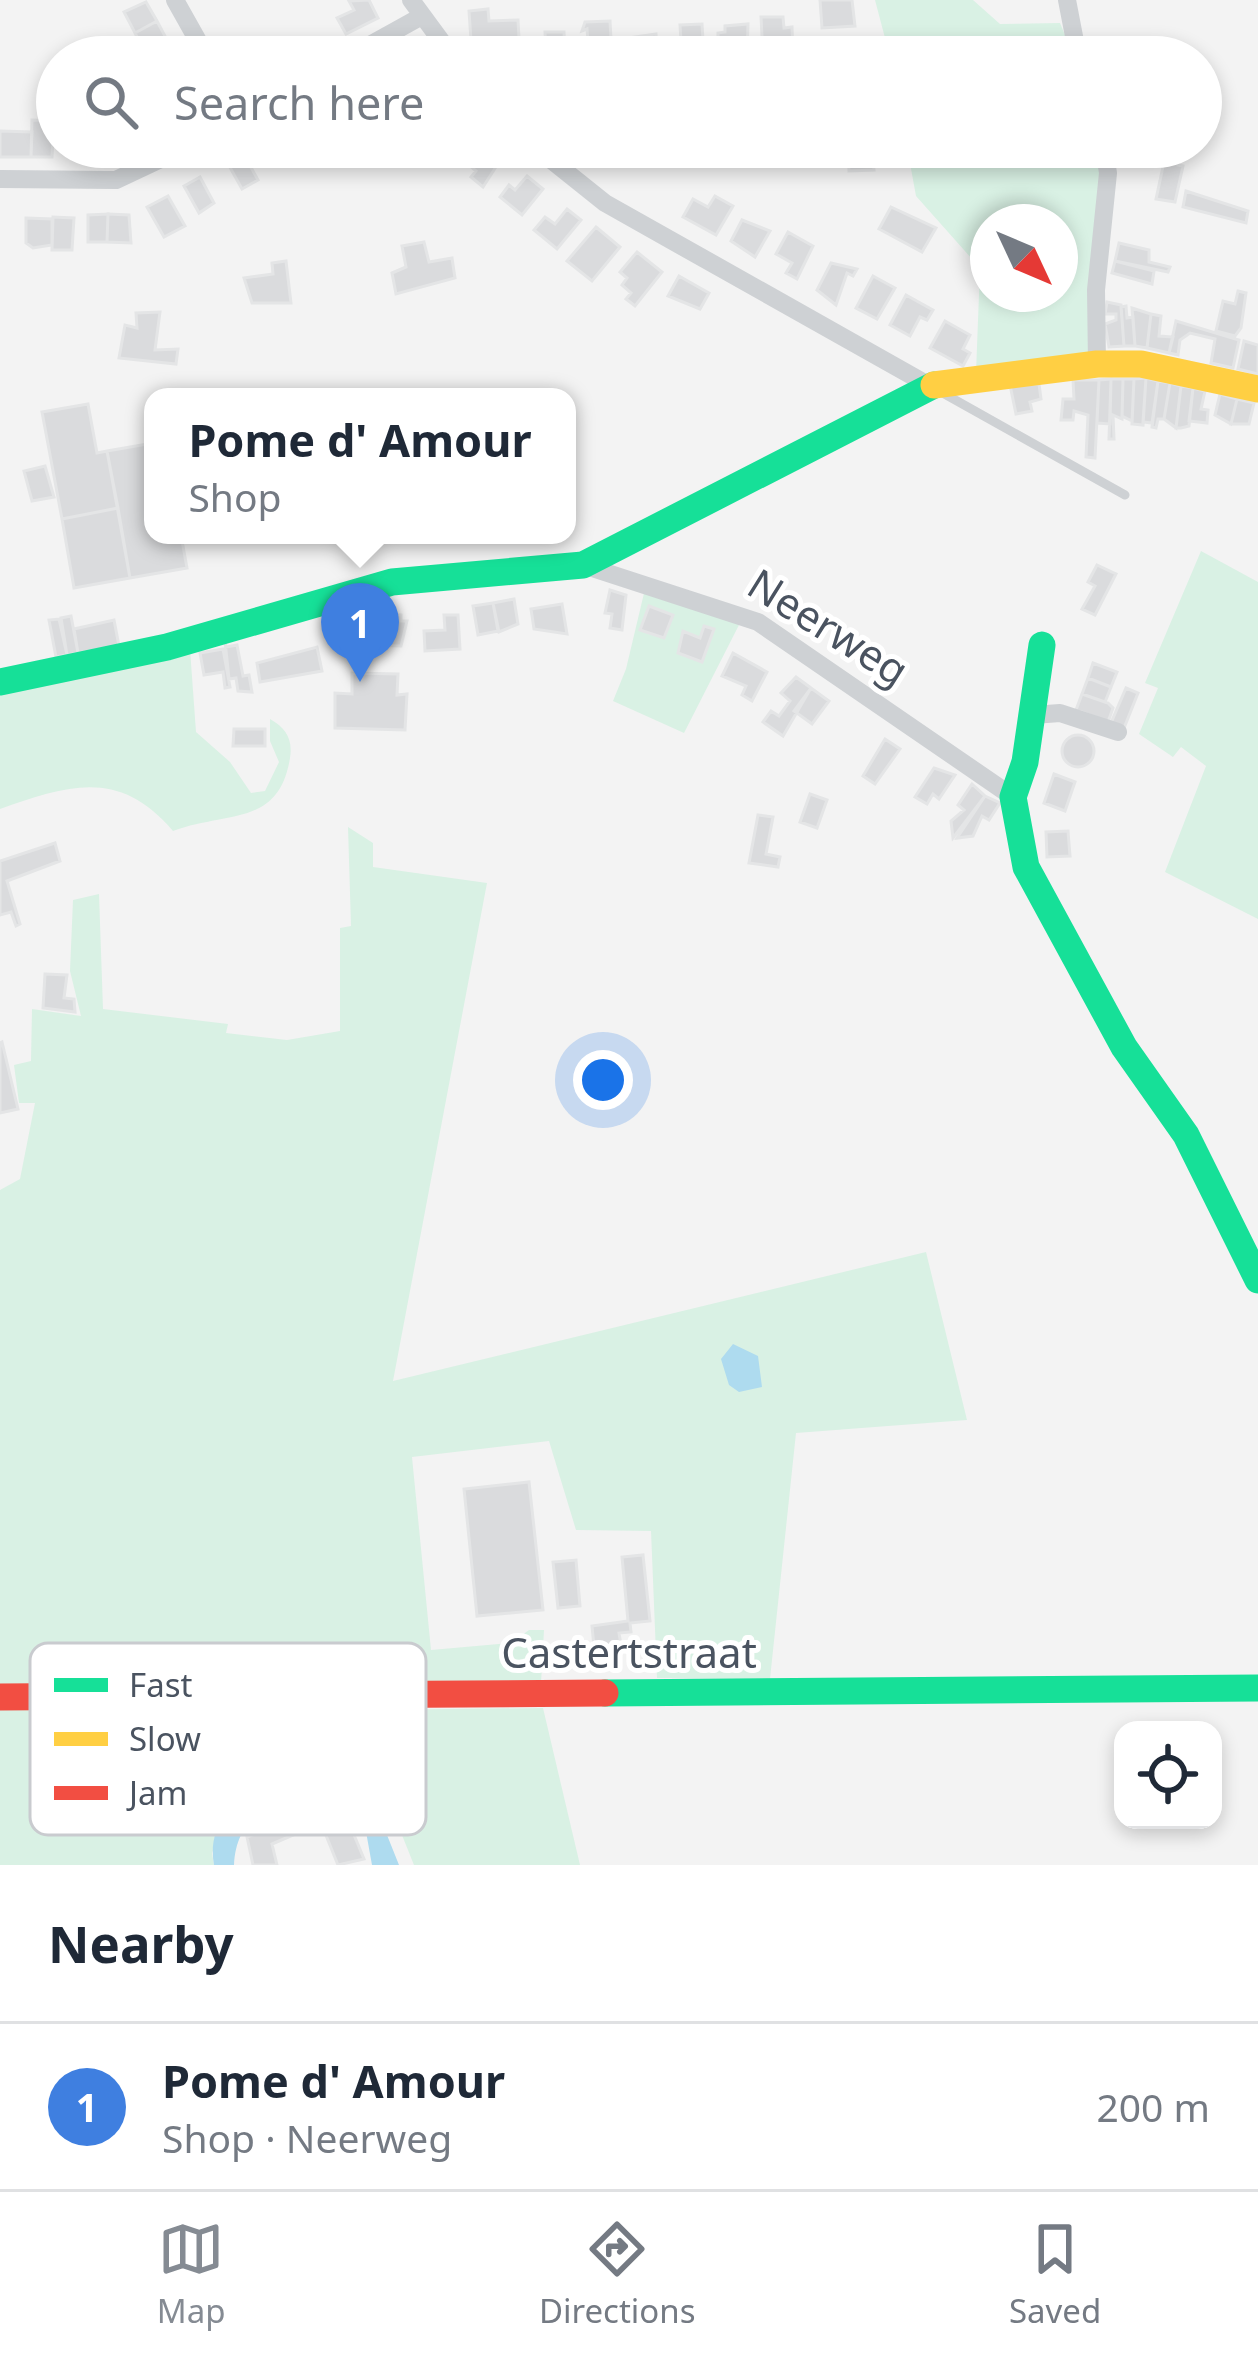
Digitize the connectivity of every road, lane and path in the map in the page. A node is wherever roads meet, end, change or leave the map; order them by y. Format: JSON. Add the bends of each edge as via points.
{"nodes":[{"id":1,"x":175,"y":0,"type":"edge"},
{"id":2,"x":1067,"y":0,"type":"edge"},
{"id":3,"x":417,"y":8,"type":"edge"},
{"id":4,"x":195,"y":36,"type":"edge"},
{"id":5,"x":378,"y":36,"type":"edge"},
{"id":6,"x":438,"y":36,"type":"edge"},
{"id":7,"x":1074,"y":36,"type":"edge"},
{"id":8,"x":141,"y":168,"type":"edge"},
{"id":9,"x":561,"y":168,"type":"edge"},
{"id":10,"x":1107,"y":168,"type":"edge"},
{"id":11,"x":0,"y":179,"type":"edge"},
{"id":12,"x":1097,"y":364,"type":"junction"},
{"id":13,"x":930,"y":386,"type":"junction"},
{"id":14,"x":1258,"y":389,"type":"edge"},
{"id":15,"x":1125,"y":495,"type":"dead end"},
{"id":16,"x":583,"y":565,"type":"junction"},
{"id":17,"x":1042,"y":645,"type":"dead end"},
{"id":18,"x":0,"y":682,"type":"edge"},
{"id":19,"x":1034,"y":715,"type":"junction"},
{"id":20,"x":1118,"y":732,"type":"dead end"},
{"id":21,"x":1013,"y":797,"type":"junction"},
{"id":22,"x":1258,"y":1280,"type":"edge"},
{"id":23,"x":1258,"y":1688,"type":"edge"},
{"id":24,"x":426,"y":1694,"type":"edge"},
{"id":25,"x":0,"y":1697,"type":"edge"},
{"id":26,"x":30,"y":1697,"type":"edge"}],
"edges":[{"from":1,"to":4,"type":"street"},
{"from":2,"to":7,"type":"street"},
{"from":3,"to":5,"type":"street"},
{"from":3,"to":6,"type":"street"},
{"from":8,"to":11,"type":"street","via":[[116,180]]},
{"from":9,"to":13,"type":"street","via":[[605,203]]},
{"from":10,"to":12,"type":"street"},
{"from":12,"to":13,"type":"street","name":"Neerweg"},
{"from":12,"to":14,"type":"street","name":"Neerweg","via":[[1160,367]]},
{"from":13,"to":15,"type":"lane"},
{"from":13,"to":16,"type":"street","name":"Neerweg"},
{"from":16,"to":18,"type":"street","name":"Neerweg","via":[[392,582],[167,647]]},
{"from":16,"to":21,"type":"street","name":"Neerweg","via":[[758,622]]},
{"from":17,"to":19,"type":"street"},
{"from":19,"to":20,"type":"street","via":[[1060,713]]},
{"from":19,"to":21,"type":"street"},
{"from":21,"to":22,"type":"street","via":[[1026,867],[1124,1047],[1186,1136]]},
{"from":23,"to":24,"type":"street","name":"Castertstraat"},
{"from":25,"to":26,"type":"street","name":"Castertstraat"}]}
